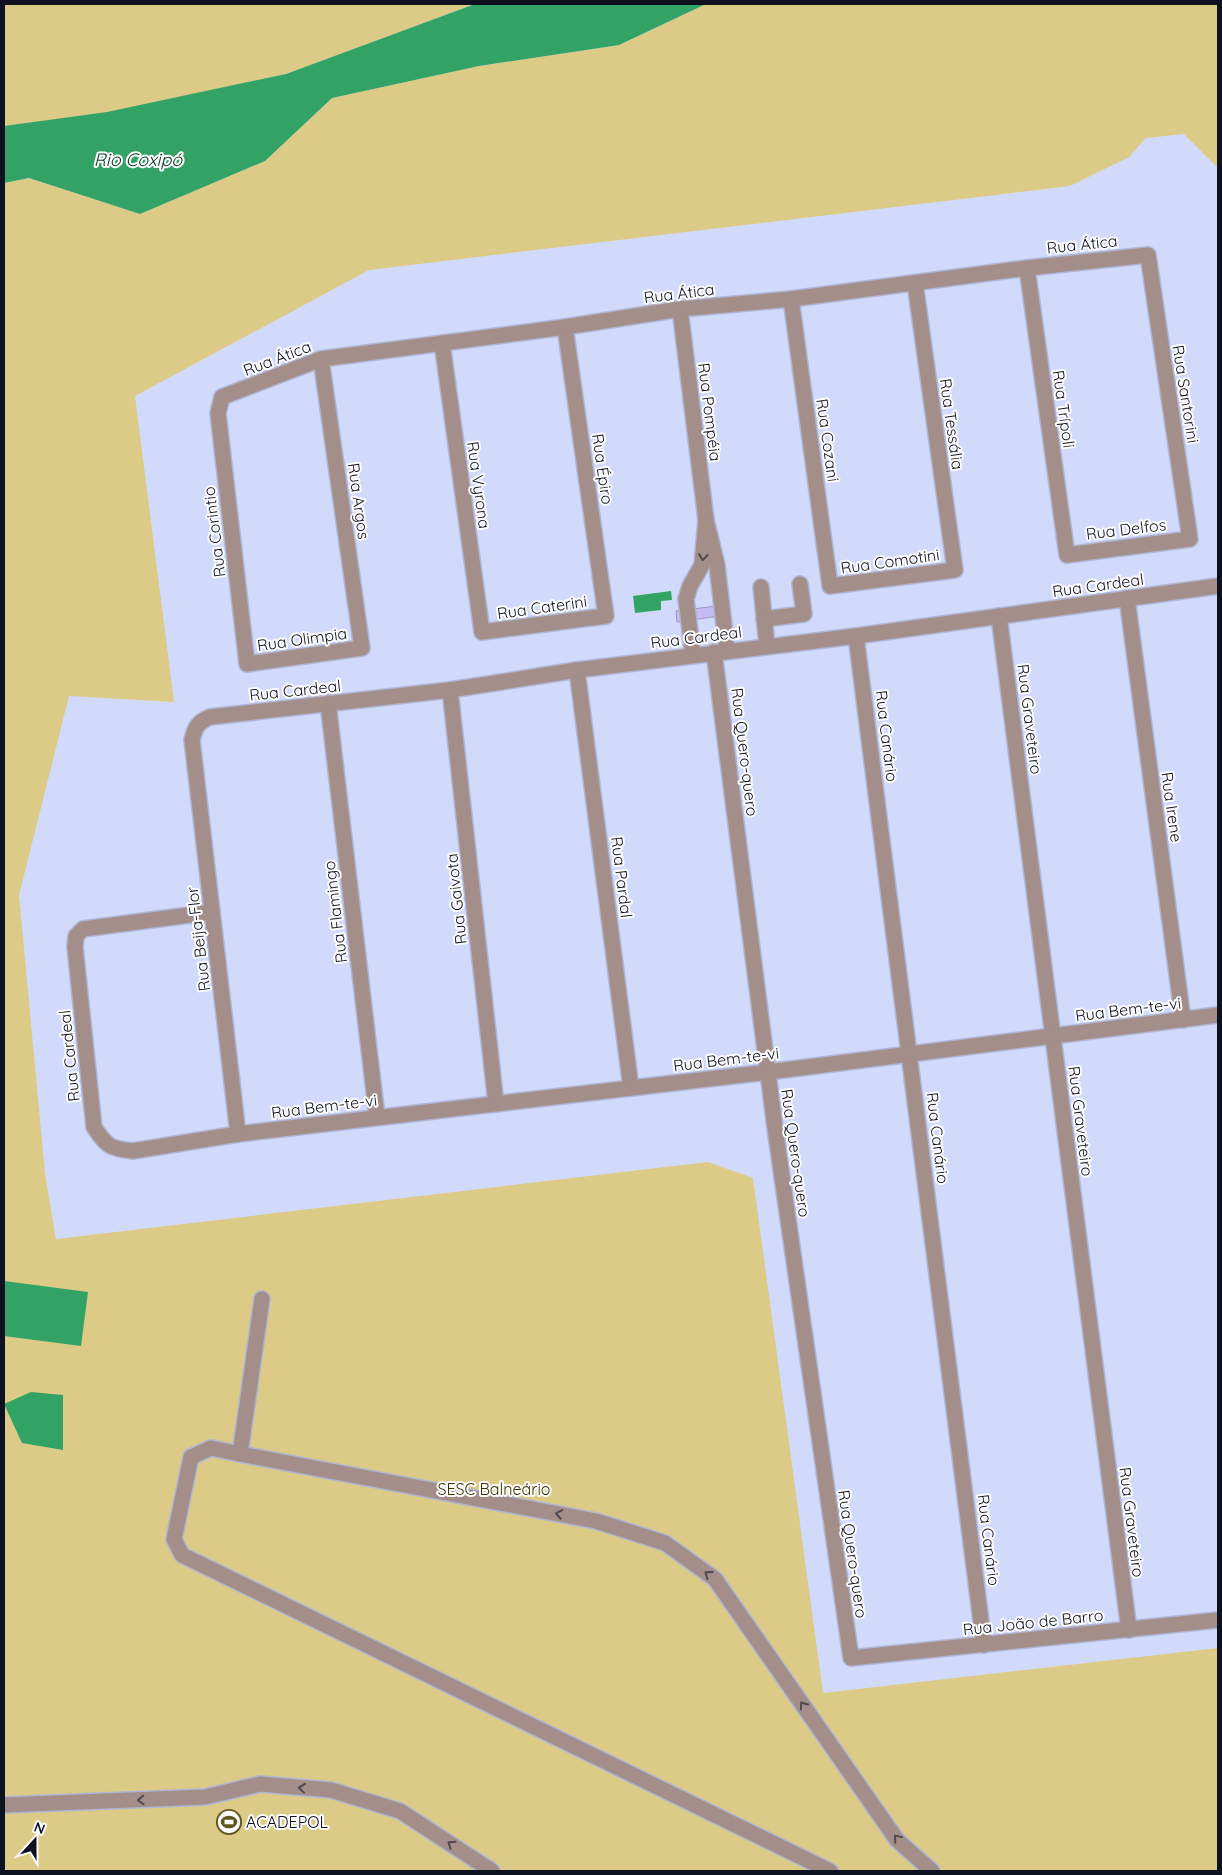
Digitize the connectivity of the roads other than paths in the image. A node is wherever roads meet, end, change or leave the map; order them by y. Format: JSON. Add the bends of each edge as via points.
{"nodes":[{"id":1,"x":1148,"y":255,"type":"joint"},
{"id":2,"x":1027,"y":268,"type":"junction"},
{"id":3,"x":915,"y":283,"type":"junction"},
{"id":4,"x":791,"y":299,"type":"junction"},
{"id":5,"x":680,"y":309,"type":"junction"},
{"id":6,"x":565,"y":327,"type":"junction"},
{"id":7,"x":442,"y":343,"type":"junction"},
{"id":8,"x":321,"y":359,"type":"junction"},
{"id":9,"x":222,"y":397,"type":"joint"},
{"id":10,"x":706,"y":520,"type":"junction"},
{"id":11,"x":1190,"y":539,"type":"joint"},
{"id":12,"x":1067,"y":555,"type":"joint"},
{"id":13,"x":955,"y":570,"type":"joint"},
{"id":14,"x":800,"y":584,"type":"dead end"},
{"id":15,"x":830,"y":586,"type":"joint"},
{"id":16,"x":1218,"y":586,"type":"edge"},
{"id":17,"x":761,"y":588,"type":"dead end"},
{"id":18,"x":1127,"y":598,"type":"junction"},
{"id":19,"x":606,"y":616,"type":"joint"},
{"id":20,"x":999,"y":616,"type":"junction"},
{"id":21,"x":764,"y":619,"type":"junction"},
{"id":22,"x":482,"y":632,"type":"joint"},
{"id":23,"x":856,"y":636,"type":"junction"},
{"id":24,"x":768,"y":646,"type":"junction"},
{"id":25,"x":362,"y":648,"type":"joint"},
{"id":26,"x":715,"y":652,"type":"junction"},
{"id":27,"x":247,"y":664,"type":"joint"},
{"id":28,"x":577,"y":670,"type":"junction"},
{"id":29,"x":450,"y":690,"type":"junction"},
{"id":30,"x":328,"y":703,"type":"junction"},
{"id":31,"x":192,"y":740,"type":"joint"},
{"id":32,"x":212,"y":912,"type":"junction"},
{"id":33,"x":1218,"y":1015,"type":"edge"},
{"id":34,"x":1183,"y":1020,"type":"junction"},
{"id":35,"x":1052,"y":1037,"type":"junction"},
{"id":36,"x":909,"y":1054,"type":"junction"},
{"id":37,"x":768,"y":1072,"type":"junction"},
{"id":38,"x":631,"y":1088,"type":"junction"},
{"id":39,"x":496,"y":1104,"type":"junction"},
{"id":40,"x":377,"y":1117,"type":"junction"},
{"id":41,"x":238,"y":1134,"type":"junction"},
{"id":42,"x":262,"y":1299,"type":"dead end"},
{"id":43,"x":240,"y":1454,"type":"junction"},
{"id":44,"x":1218,"y":1620,"type":"edge"},
{"id":45,"x":1129,"y":1630,"type":"junction"},
{"id":46,"x":984,"y":1644,"type":"junction"},
{"id":47,"x":851,"y":1658,"type":"joint"},
{"id":48,"x":4,"y":1805,"type":"edge"},
{"id":49,"x":492,"y":1871,"type":"edge"},
{"id":50,"x":830,"y":1871,"type":"edge"},
{"id":51,"x":932,"y":1871,"type":"edge"}],
"edges":[{"from":1,"to":2,"type":"street","name":"Rua Ática"},
{"from":1,"to":11,"type":"street","name":"Rua Santorini"},
{"from":2,"to":3,"type":"street","name":"Rua Ática"},
{"from":2,"to":12,"type":"street","name":"Rua Trípoli"},
{"from":3,"to":4,"type":"street","name":"Rua Ática"},
{"from":3,"to":13,"type":"street","name":"Rua Tessália"},
{"from":4,"to":5,"type":"street","name":"Rua Ática"},
{"from":4,"to":15,"type":"street","name":"Rua Cozani"},
{"from":5,"to":6,"type":"street","name":"Rua Ática"},
{"from":5,"to":10,"type":"street","name":"Rua Pompéia"},
{"from":6,"to":7,"type":"street","name":"Rua Ática"},
{"from":6,"to":19,"type":"street","name":"Rua Épiro"},
{"from":7,"to":8,"type":"street","name":"Rua Ática"},
{"from":7,"to":22,"type":"street","name":"Rua Vyrona"},
{"from":8,"to":9,"type":"street","name":"Rua Ática"},
{"from":8,"to":25,"type":"street","name":"Rua Argos"},
{"from":9,"to":27,"type":"street","name":"Rua Corintio","via":[[218,413]]},
{"from":10,"to":26,"type":"street","name":"Rua Pompéia","via":[[718,570],[713,596]]},
{"from":10,"to":26,"type":"street","name":"Rua Pompéia","one_way":true,"via":[[702,565],[686,601]]},
{"from":11,"to":12,"type":"street","name":"Rua Delfos"},
{"from":13,"to":15,"type":"street","name":"Rua Comotini"},
{"from":14,"to":21,"type":"street","via":[[804,614]]},
{"from":16,"to":18,"type":"street","name":"Rua Cardeal"},
{"from":17,"to":21,"type":"street"},
{"from":18,"to":20,"type":"street","name":"Rua Cardeal"},
{"from":18,"to":34,"type":"street","name":"Rua Irene"},
{"from":19,"to":22,"type":"street","name":"Rua Caterini"},
{"from":20,"to":23,"type":"street","name":"Rua Cardeal"},
{"from":20,"to":35,"type":"street","name":"Rua Graveteiro"},
{"from":21,"to":24,"type":"street"},
{"from":23,"to":24,"type":"street","name":"Rua Cardeal"},
{"from":23,"to":36,"type":"street","name":"Rua Canário"},
{"from":24,"to":26,"type":"street","name":"Rua Cardeal"},
{"from":25,"to":27,"type":"street","name":"Rua Olimpia"},
{"from":26,"to":28,"type":"street","name":"Rua Cardeal"},
{"from":26,"to":37,"type":"street","name":"Rua Quero-quero"},
{"from":28,"to":29,"type":"street","name":"Rua Cardeal"},
{"from":28,"to":38,"type":"street","name":"Rua Pardal"},
{"from":29,"to":30,"type":"street","name":"Rua Cardeal"},
{"from":29,"to":39,"type":"street","name":"Rua Gaivota"},
{"from":30,"to":31,"type":"street","name":"Rua Cardeal","via":[[210,717],[199,722]]},
{"from":30,"to":40,"type":"street","name":"Rua Flamingo"},
{"from":31,"to":32,"type":"street","name":"Rua Beija-Flor"},
{"from":32,"to":41,"type":"street","name":"Rua Beija-Flor"},
{"from":32,"to":41,"type":"street","name":"Rua Cardeal","via":[[83,929],[76,936],[94,1127],[104,1142],[116,1149],[133,1151]]},
{"from":33,"to":34,"type":"street","name":"Rua Bem-te-vi"},
{"from":34,"to":35,"type":"street","name":"Rua Bem-te-vi"},
{"from":35,"to":36,"type":"street","name":"Rua Bem-te-vi"},
{"from":35,"to":45,"type":"street","name":"Rua Graveteiro"},
{"from":36,"to":37,"type":"street","name":"Rua Bem-te-vi"},
{"from":36,"to":46,"type":"street","name":"Rua Canário"},
{"from":37,"to":38,"type":"street","name":"Rua Bem-te-vi"},
{"from":37,"to":47,"type":"street","name":"Rua Quero-quero"},
{"from":38,"to":39,"type":"street","name":"Rua Bem-te-vi"},
{"from":39,"to":40,"type":"street","name":"Rua Bem-te-vi"},
{"from":40,"to":41,"type":"street","name":"Rua Bem-te-vi"},
{"from":42,"to":43,"type":"street"},
{"from":43,"to":50,"type":"street","via":[[211,1448],[190,1457],[174,1539],[182,1555]]},
{"from":51,"to":43,"type":"street","one_way":true,"via":[[898,1840],[715,1579],[665,1544],[596,1521]]},
{"from":44,"to":45,"type":"street","name":"Rua João de Barro"},
{"from":45,"to":46,"type":"street","name":"Rua João de Barro"},
{"from":46,"to":47,"type":"street","name":"Rua João de Barro"},
{"from":49,"to":48,"type":"street","one_way":true,"via":[[400,1811],[331,1790],[260,1784],[205,1797]]}]}
